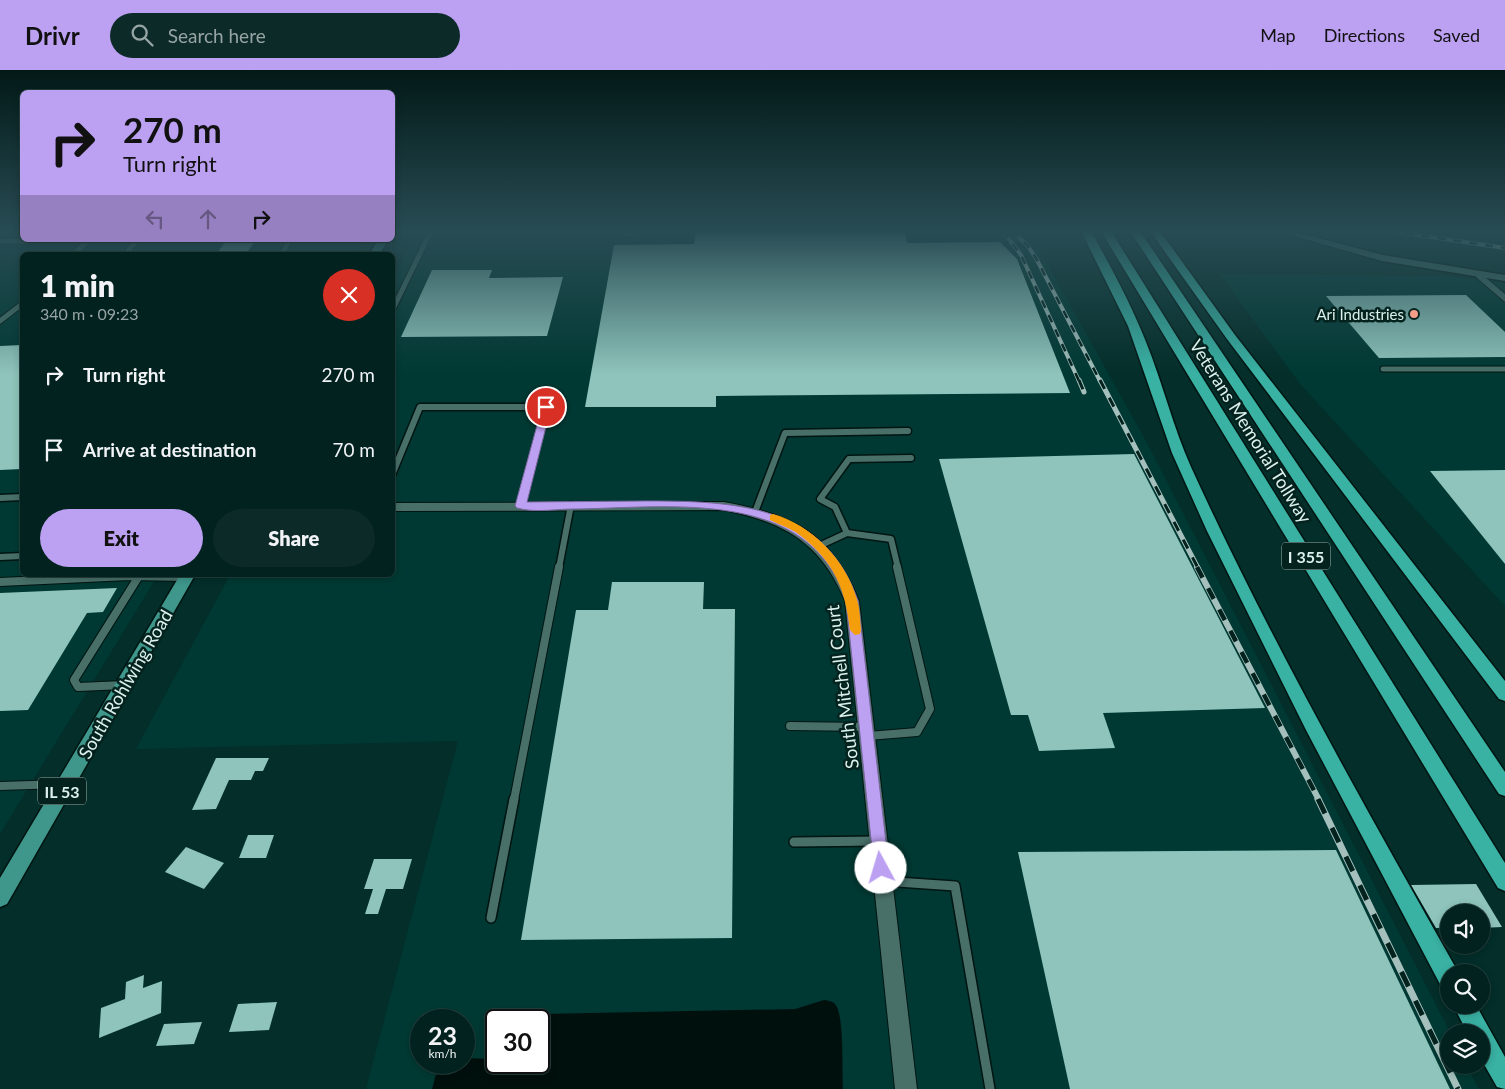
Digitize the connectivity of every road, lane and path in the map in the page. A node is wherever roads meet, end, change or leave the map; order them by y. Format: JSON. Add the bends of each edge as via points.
{"nodes":[{"id":1,"x":408,"y":279,"type":"edge"},
{"id":2,"x":1111,"y":279,"type":"edge"},
{"id":3,"x":1135,"y":279,"type":"edge"},
{"id":4,"x":1166,"y":279,"type":"edge"},
{"id":5,"x":1189,"y":279,"type":"edge"},
{"id":6,"x":1483,"y":279,"type":"edge"},
{"id":7,"x":1505,"y":299,"type":"edge"},
{"id":8,"x":20,"y":306,"type":"edge"},
{"id":9,"x":395,"y":306,"type":"edge"},
{"id":10,"x":0,"y":321,"type":"edge"},
{"id":11,"x":1383,"y":368,"type":"dead end"},
{"id":12,"x":1505,"y":369,"type":"edge"},
{"id":13,"x":908,"y":431,"type":"dead end"},
{"id":14,"x":911,"y":458,"type":"dead end"},
{"id":15,"x":395,"y":468,"type":"edge"},
{"id":16,"x":20,"y":497,"type":"edge"},
{"id":17,"x":0,"y":498,"type":"edge"},
{"id":18,"x":571,"y":505,"type":"junction"},
{"id":19,"x":520,"y":506,"type":"junction"},
{"id":20,"x":395,"y":507,"type":"edge"},
{"id":21,"x":755,"y":512,"type":"junction"},
{"id":22,"x":847,"y":533,"type":"junction"},
{"id":23,"x":819,"y":546,"type":"junction"},
{"id":24,"x":20,"y":556,"type":"edge"},
{"id":25,"x":0,"y":557,"type":"edge"},
{"id":26,"x":115,"y":577,"type":"edge"},
{"id":27,"x":137,"y":577,"type":"edge"},
{"id":28,"x":187,"y":577,"type":"edge"},
{"id":29,"x":0,"y":582,"type":"edge"},
{"id":30,"x":124,"y":685,"type":"junction"},
{"id":31,"x":1505,"y":694,"type":"edge"},
{"id":32,"x":790,"y":726,"type":"dead end"},
{"id":33,"x":867,"y":732,"type":"junction"},
{"id":34,"x":66,"y":784,"type":"junction"},
{"id":35,"x":0,"y":786,"type":"edge"},
{"id":36,"x":1505,"y":788,"type":"edge"},
{"id":37,"x":878,"y":841,"type":"junction"},
{"id":38,"x":794,"y":842,"type":"dead end"},
{"id":39,"x":883,"y":881,"type":"junction"},
{"id":40,"x":1505,"y":881,"type":"edge"},
{"id":41,"x":0,"y":897,"type":"edge"},
{"id":42,"x":491,"y":918,"type":"dead end"},
{"id":43,"x":1441,"y":964,"type":"edge"},
{"id":44,"x":1490,"y":1053,"type":"edge"},
{"id":45,"x":1505,"y":1079,"type":"edge"},
{"id":46,"x":906,"y":1089,"type":"edge"},
{"id":47,"x":990,"y":1089,"type":"edge"}],
"edges":[{"from":1,"to":9,"type":"lane"},
{"from":2,"to":43,"type":"highway","via":[[1126,307],[1183,463],[1209,518],[1308,718]]},
{"from":3,"to":40,"type":"highway","name":"Veterans Memorial Tollway","number":"I 355"},
{"from":4,"to":36,"type":"highway","name":"Veterans Memorial Tollway","number":"I 355"},
{"from":5,"to":31,"type":"highway"},
{"from":6,"to":7,"type":"street"},
{"from":8,"to":10,"type":"lane"},
{"from":11,"to":12,"type":"lane"},
{"from":13,"to":21,"type":"lane","via":[[785,433]]},
{"from":14,"to":22,"type":"lane","via":[[849,459],[820,499],[835,507]]},
{"from":15,"to":19,"type":"lane","via":[[420,407],[546,407]]},
{"from":16,"to":17,"type":"lane"},
{"from":18,"to":19,"type":"street","name":"South Mitchell Court"},
{"from":18,"to":21,"type":"street","name":"South Mitchell Court","via":[[705,504]]},
{"from":18,"to":42,"type":"lane"},
{"from":19,"to":20,"type":"street","name":"South Mitchell Court"},
{"from":21,"to":23,"type":"street","name":"South Mitchell Court","via":[[804,532]]},
{"from":22,"to":23,"type":"lane"},
{"from":22,"to":33,"type":"lane","via":[[891,539],[930,709],[917,732]]},
{"from":23,"to":33,"type":"street","name":"South Mitchell Court","via":[[840,572],[852,601]]},
{"from":24,"to":25,"type":"lane"},
{"from":26,"to":29,"type":"lane"},
{"from":27,"to":30,"type":"lane","via":[[74,680],[78,687]]},
{"from":28,"to":30,"type":"main road","name":"South Rohlwing Road","number":"IL 53"},
{"from":30,"to":34,"type":"main road","name":"South Rohlwing Road","number":"IL 53"},
{"from":32,"to":33,"type":"lane"},
{"from":33,"to":37,"type":"street","name":"South Mitchell Court"},
{"from":34,"to":35,"type":"lane"},
{"from":34,"to":41,"type":"main road","name":"South Rohlwing Road","number":"IL 53"},
{"from":37,"to":38,"type":"lane"},
{"from":37,"to":39,"type":"street","name":"South Mitchell Court"},
{"from":39,"to":46,"type":"street","name":"South Mitchell Court"},
{"from":39,"to":47,"type":"lane","via":[[955,886]]},
{"from":44,"to":45,"type":"highway"}]}
